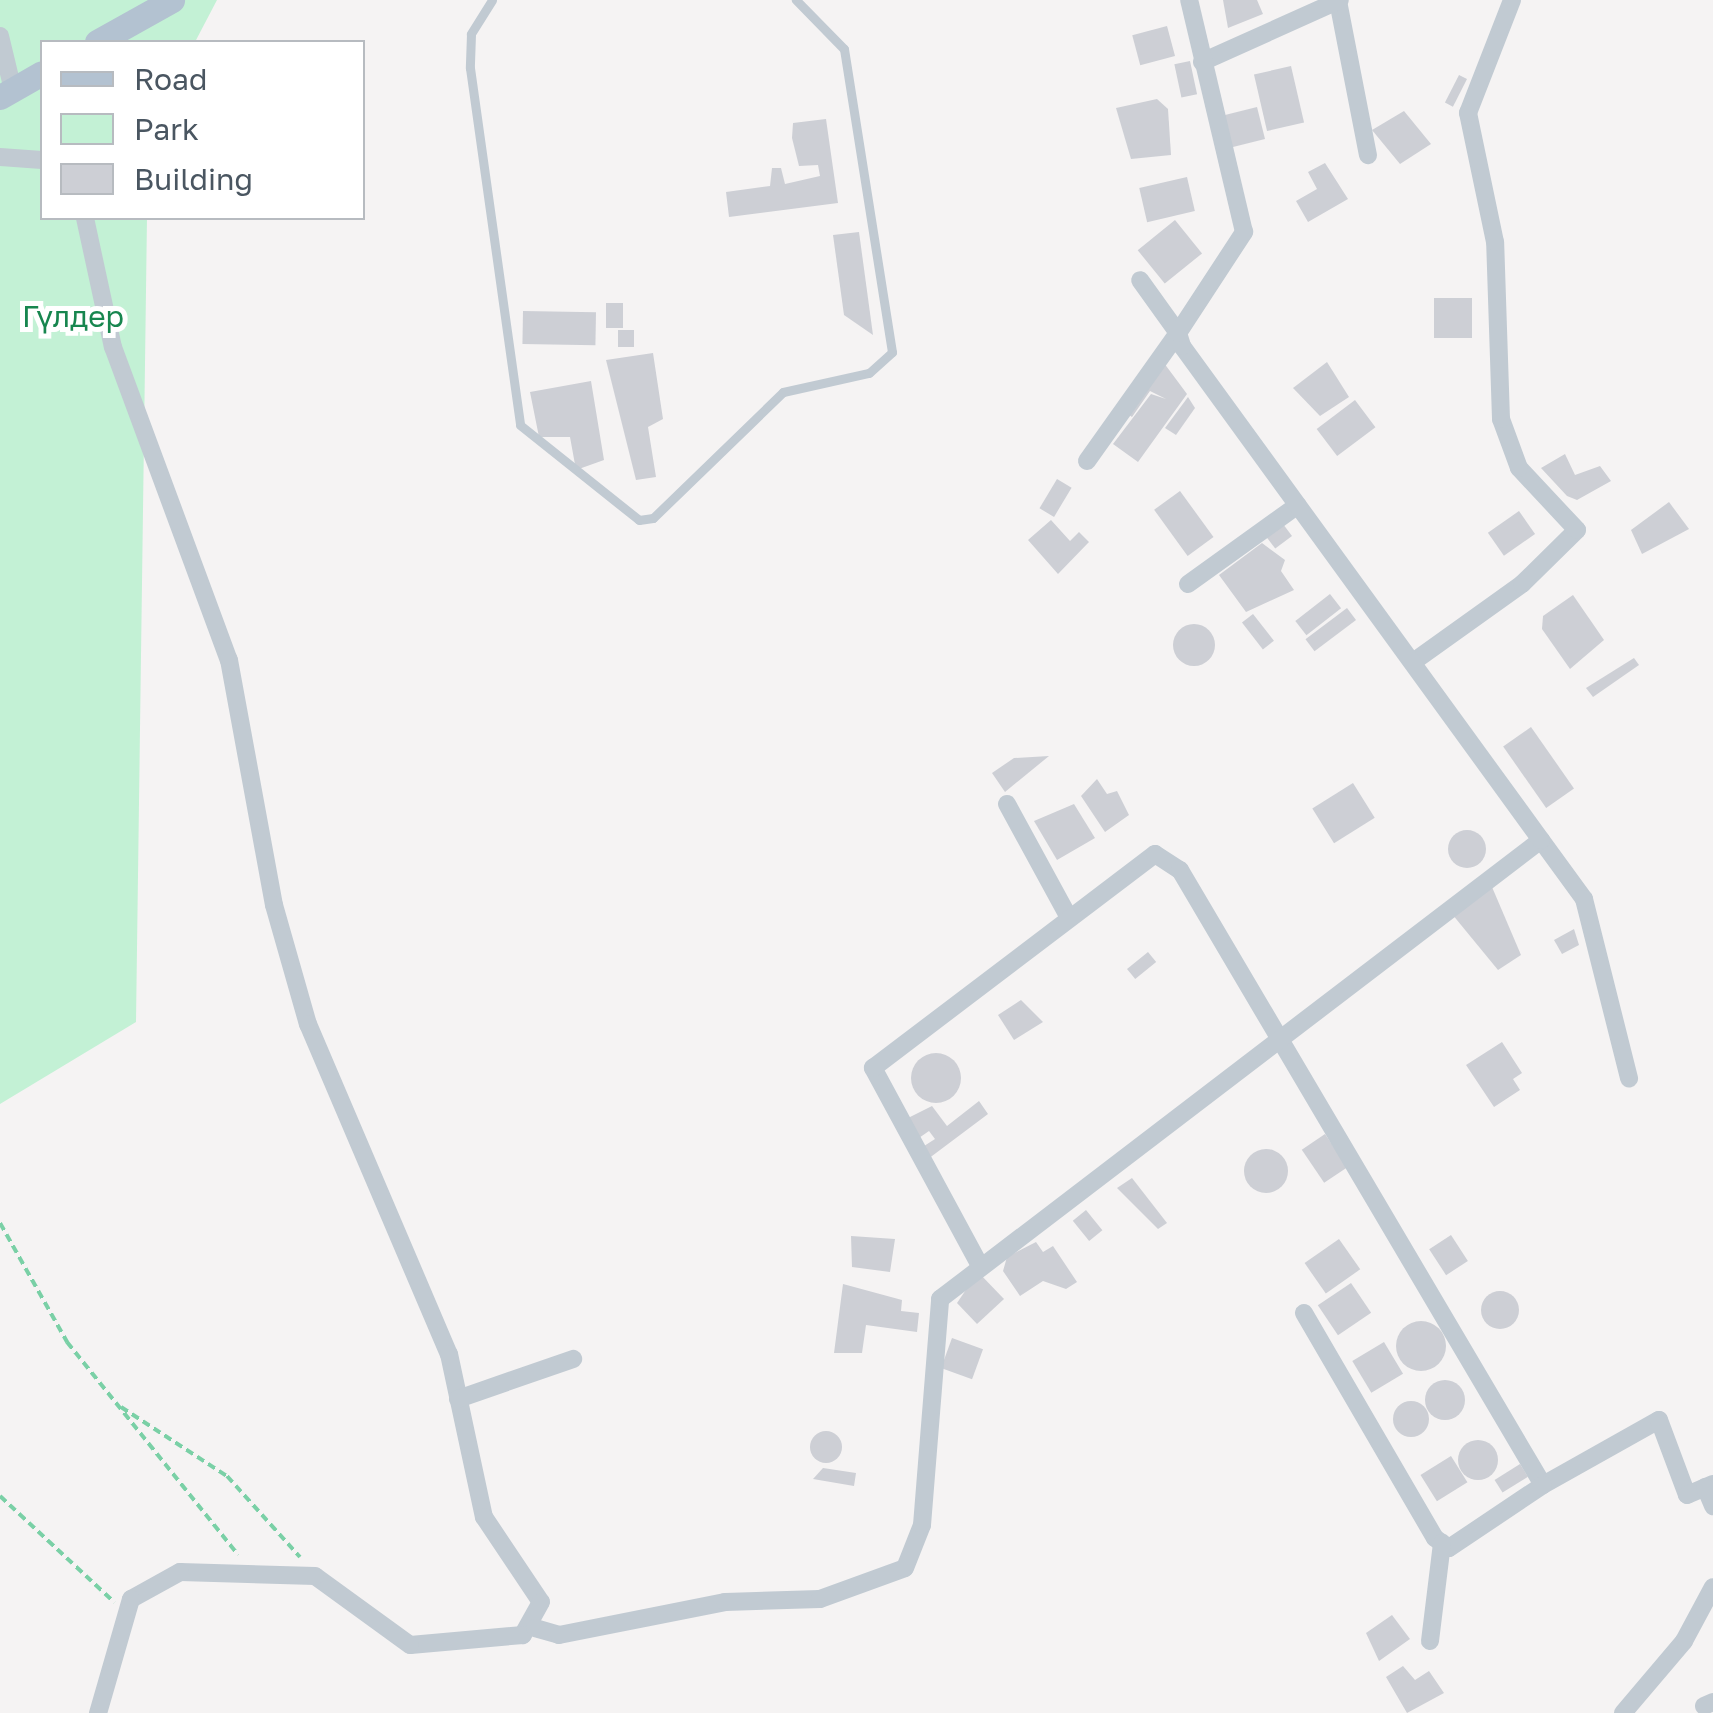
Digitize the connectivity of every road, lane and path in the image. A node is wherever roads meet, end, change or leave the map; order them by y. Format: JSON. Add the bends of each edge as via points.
{"nodes":[{"id":1,"x":172,"y":0,"type":"edge"},
{"id":2,"x":492,"y":0,"type":"edge"},
{"id":3,"x":796,"y":0,"type":"edge"},
{"id":4,"x":1189,"y":0,"type":"edge"},
{"id":5,"x":1512,"y":0,"type":"edge"},
{"id":6,"x":1338,"y":1,"type":"edge"},
{"id":7,"x":0,"y":36,"type":"edge"},
{"id":8,"x":101,"y":40,"type":"edge"},
{"id":9,"x":1202,"y":62,"type":"junction"},
{"id":10,"x":40,"y":75,"type":"edge"},
{"id":11,"x":7,"y":94,"type":"edge"},
{"id":12,"x":1368,"y":155,"type":"dead end"},
{"id":13,"x":0,"y":157,"type":"edge"},
{"id":14,"x":40,"y":160,"type":"edge"},
{"id":15,"x":85,"y":220,"type":"edge"},
{"id":16,"x":1140,"y":280,"type":"dead end"},
{"id":17,"x":1178,"y":333,"type":"junction"},
{"id":18,"x":1087,"y":460,"type":"dead end"},
{"id":19,"x":1298,"y":505,"type":"junction"},
{"id":20,"x":1188,"y":584,"type":"dead end"},
{"id":21,"x":1413,"y":662,"type":"junction"},
{"id":22,"x":1007,"y":804,"type":"dead end"},
{"id":23,"x":1542,"y":840,"type":"junction"},
{"id":24,"x":1067,"y":914,"type":"junction"},
{"id":25,"x":1276,"y":1037,"type":"junction"},
{"id":26,"x":1629,"y":1078,"type":"dead end"},
{"id":27,"x":0,"y":1223,"type":"edge"},
{"id":28,"x":978,"y":1262,"type":"junction"},
{"id":29,"x":1304,"y":1314,"type":"dead end"},
{"id":30,"x":573,"y":1359,"type":"dead end"},
{"id":31,"x":458,"y":1399,"type":"junction"},
{"id":32,"x":118,"y":1406,"type":"junction"},
{"id":33,"x":1543,"y":1485,"type":"junction"},
{"id":34,"x":1709,"y":1485,"type":"edge"},
{"id":35,"x":0,"y":1496,"type":"edge"},
{"id":36,"x":1713,"y":1506,"type":"edge"},
{"id":37,"x":1442,"y":1543,"type":"junction"},
{"id":38,"x":248,"y":1568,"type":"junction"},
{"id":39,"x":315,"y":1576,"type":"junction"},
{"id":40,"x":1713,"y":1587,"type":"edge"},
{"id":41,"x":124,"y":1613,"type":"junction"},
{"id":42,"x":535,"y":1628,"type":"junction"},
{"id":43,"x":1430,"y":1640,"type":"dead end"},
{"id":44,"x":98,"y":1713,"type":"edge"},
{"id":45,"x":1623,"y":1713,"type":"edge"}],
"edges":[{"from":1,"to":8,"type":"main road"},
{"from":2,"to":3,"type":"lane","via":[[471,34],[470,68],[520,425],[639,520],[654,518],[782,392],[869,373],[892,352],[844,50]]},
{"from":4,"to":9,"type":"street"},
{"from":5,"to":21,"type":"street","via":[[1468,114],[1495,242],[1502,418],[1518,468],[1577,530],[1522,584]]},
{"from":6,"to":9,"type":"street"},
{"from":6,"to":12,"type":"street"},
{"from":7,"to":11,"type":"street"},
{"from":9,"to":17,"type":"street","via":[[1244,232]]},
{"from":10,"to":11,"type":"main road"},
{"from":13,"to":14,"type":"street"},
{"from":15,"to":31,"type":"street","via":[[112,346],[230,660],[274,906],[308,1024],[449,1354]]},
{"from":16,"to":17,"type":"street"},
{"from":17,"to":18,"type":"street"},
{"from":17,"to":19,"type":"street"},
{"from":19,"to":20,"type":"street"},
{"from":19,"to":21,"type":"street"},
{"from":21,"to":23,"type":"street"},
{"from":22,"to":24,"type":"street"},
{"from":23,"to":25,"type":"street"},
{"from":23,"to":26,"type":"street","via":[[1584,898]]},
{"from":24,"to":25,"type":"street","via":[[1155,854],[1180,870]]},
{"from":24,"to":28,"type":"street","via":[[874,1068]]},
{"from":25,"to":28,"type":"street"},
{"from":25,"to":33,"type":"street"},
{"from":27,"to":32,"type":"path","via":[[67,1342]]},
{"from":28,"to":42,"type":"street","via":[[940,1299],[927,1487],[905,1568],[820,1599],[725,1602],[560,1635]]},
{"from":29,"to":37,"type":"street"},
{"from":30,"to":31,"type":"street"},
{"from":31,"to":42,"type":"street","via":[[484,1517],[540,1602]]},
{"from":32,"to":38,"type":"path"},
{"from":32,"to":39,"type":"path","via":[[227,1476]]},
{"from":33,"to":34,"type":"street","via":[[1658,1420],[1687,1495]]},
{"from":33,"to":37,"type":"street","via":[[1449,1548]]},
{"from":34,"to":36,"type":"street"},
{"from":35,"to":41,"type":"path"},
{"from":37,"to":43,"type":"street","via":[[1440,1614]]},
{"from":38,"to":39,"type":"street"},
{"from":38,"to":41,"type":"street","via":[[160,1577]]},
{"from":39,"to":42,"type":"street","via":[[410,1645],[497,1640]]},
{"from":40,"to":45,"type":"street","via":[[1684,1641]]},
{"from":41,"to":44,"type":"street"}]}
